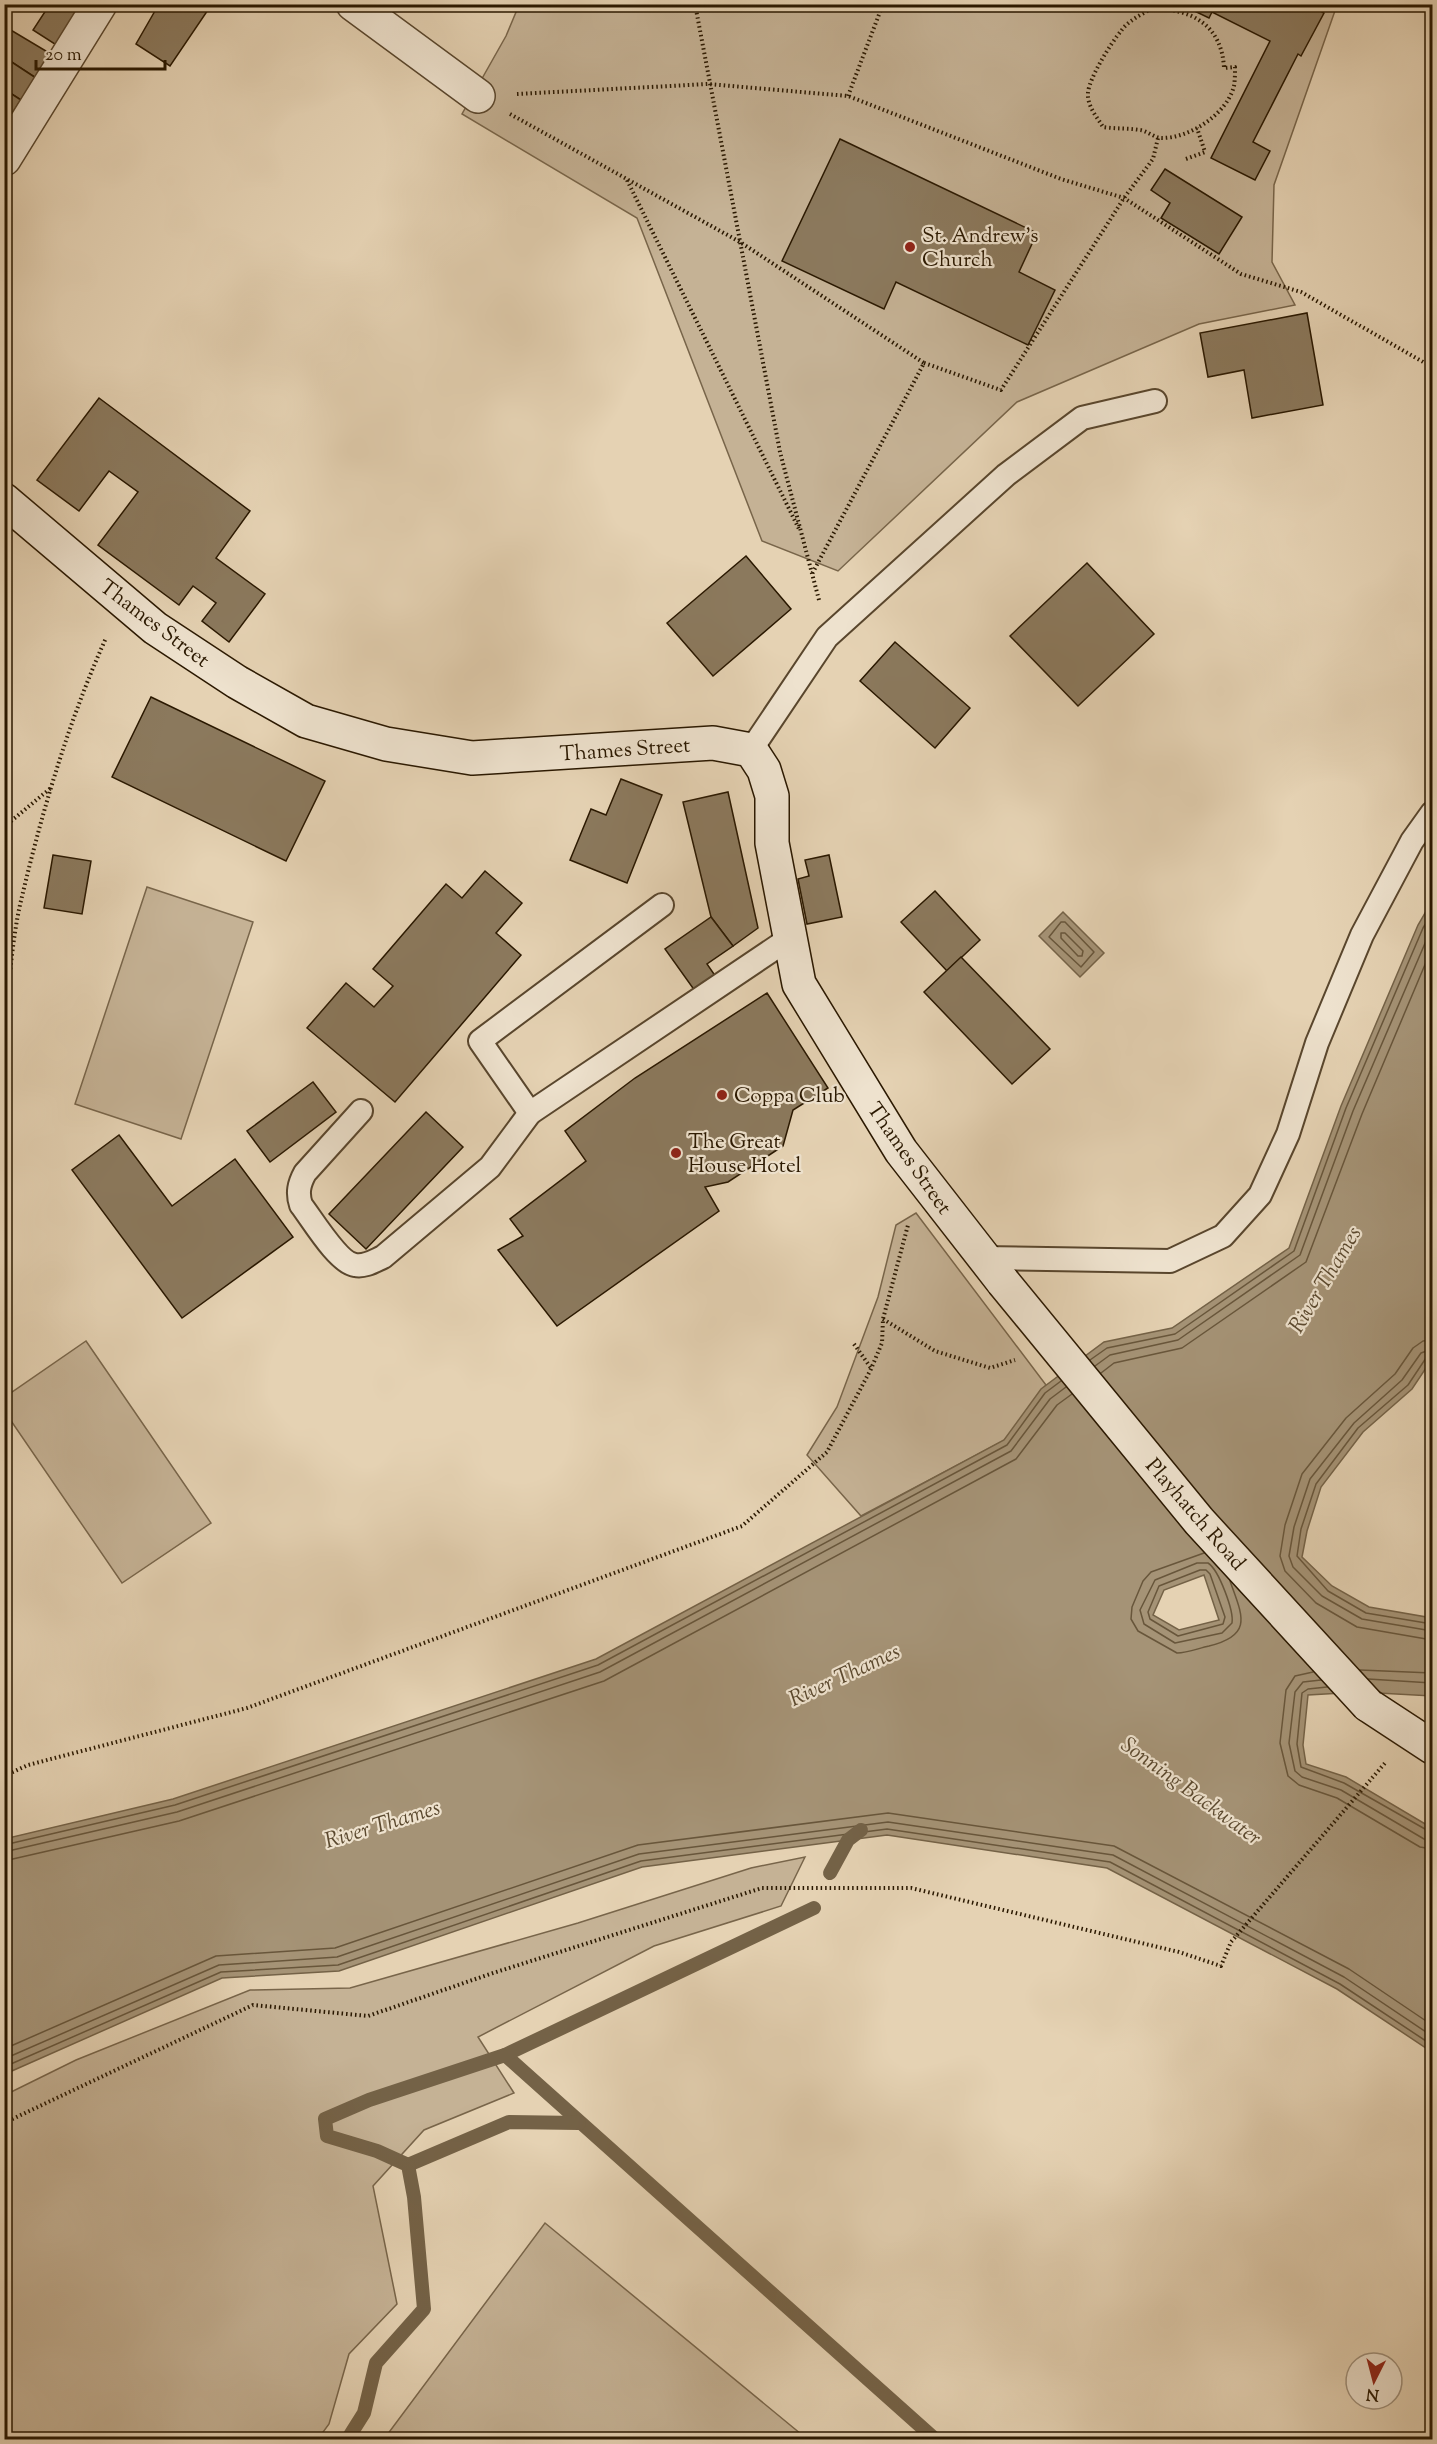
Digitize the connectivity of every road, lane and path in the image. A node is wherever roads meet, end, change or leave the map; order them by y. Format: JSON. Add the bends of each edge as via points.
{"nodes":[{"id":1,"x":100,"y":4,"type":"edge"},
{"id":2,"x":354,"y":4,"type":"edge"},
{"id":3,"x":694,"y":4,"type":"edge"},
{"id":4,"x":883,"y":4,"type":"edge"},
{"id":5,"x":1024,"y":4,"type":"edge"},
{"id":6,"x":1035,"y":9,"type":"dead end"},
{"id":7,"x":708,"y":84,"type":"junction"},
{"id":8,"x":478,"y":96,"type":"junction"},
{"id":9,"x":848,"y":96,"type":"junction"},
{"id":10,"x":1197,"y":128,"type":"junction"},
{"id":11,"x":1158,"y":138,"type":"junction"},
{"id":12,"x":7,"y":147,"type":"edge"},
{"id":13,"x":1186,"y":159,"type":"dead end"},
{"id":14,"x":627,"y":179,"type":"junction"},
{"id":15,"x":1124,"y":198,"type":"junction"},
{"id":16,"x":740,"y":242,"type":"junction"},
{"id":17,"x":924,"y":363,"type":"junction"},
{"id":18,"x":1432,"y":367,"type":"edge"},
{"id":19,"x":1155,"y":401,"type":"dead end"},
{"id":20,"x":4,"y":500,"type":"edge"},
{"id":21,"x":803,"y":537,"type":"junction"},
{"id":22,"x":812,"y":574,"type":"junction"},
{"id":23,"x":122,"y":602,"type":"junction"},
{"id":24,"x":827,"y":637,"type":"junction"},
{"id":25,"x":751,"y":750,"type":"junction"},
{"id":26,"x":52,"y":787,"type":"junction"},
{"id":27,"x":1432,"y":813,"type":"edge"},
{"id":28,"x":4,"y":827,"type":"edge"},
{"id":29,"x":662,"y":904,"type":"dead end"},
{"id":30,"x":790,"y":938,"type":"junction"},
{"id":31,"x":4,"y":1018,"type":"edge"},
{"id":32,"x":361,"y":1111,"type":"dead end"},
{"id":33,"x":530,"y":1113,"type":"junction"},
{"id":34,"x":941,"y":1203,"type":"junction"},
{"id":35,"x":982,"y":1258,"type":"junction"},
{"id":36,"x":883,"y":1319,"type":"junction"},
{"id":37,"x":854,"y":1344,"type":"dead end"},
{"id":38,"x":1023,"y":1357,"type":"dead end"},
{"id":39,"x":871,"y":1369,"type":"junction"},
{"id":40,"x":1432,"y":1747,"type":"edge"},
{"id":41,"x":1383,"y":1764,"type":"dead end"},
{"id":42,"x":4,"y":1776,"type":"edge"},
{"id":43,"x":4,"y":2123,"type":"edge"}],
"edges":[{"from":1,"to":12,"type":"main road"},
{"from":2,"to":8,"type":"main road"},
{"from":3,"to":7,"type":"path"},
{"from":4,"to":9,"type":"path"},
{"from":5,"to":6,"type":"path"},
{"from":7,"to":8,"type":"path"},
{"from":7,"to":9,"type":"path"},
{"from":7,"to":16,"type":"path"},
{"from":8,"to":14,"type":"path"},
{"from":9,"to":15,"type":"path","via":[[1061,179]]},
{"from":10,"to":11,"type":"path"},
{"from":10,"to":11,"type":"path","via":[[1229,99],[1235,67],[1224,68],[1218,39],[1207,25],[1171,9],[1151,9],[1121,30],[1091,82],[1088,95],[1090,107],[1103,127],[1142,130]]},
{"from":10,"to":13,"type":"path","via":[[1205,152]]},
{"from":11,"to":15,"type":"path","via":[[1153,159]]},
{"from":14,"to":16,"type":"path"},
{"from":14,"to":21,"type":"path"},
{"from":15,"to":17,"type":"path","via":[[1001,390]]},
{"from":15,"to":18,"type":"path","via":[[1242,274],[1301,292]]},
{"from":16,"to":17,"type":"path"},
{"from":16,"to":21,"type":"path","via":[[780,452]]},
{"from":17,"to":22,"type":"path"},
{"from":19,"to":24,"type":"lane","via":[[1082,418],[1006,475]]},
{"from":20,"to":23,"type":"main road","name":"Thames Street"},
{"from":21,"to":22,"type":"path"},
{"from":22,"to":24,"type":"path"},
{"from":23,"to":25,"type":"main road","name":"Thames Street","via":[[237,682],[306,721],[387,744],[472,758],[713,743]]},
{"from":23,"to":26,"type":"path","via":[[91,671]]},
{"from":24,"to":25,"type":"lane"},
{"from":25,"to":30,"type":"main road","name":"Thames Street","via":[[764,770],[772,796],[772,843]]},
{"from":26,"to":28,"type":"path"},
{"from":26,"to":31,"type":"path","via":[[20,907]]},
{"from":27,"to":35,"type":"lane","via":[[1412,841],[1362,935],[1317,1043],[1288,1134],[1260,1195],[1223,1236],[1170,1261]]},
{"from":29,"to":33,"type":"lane","via":[[480,1041]]},
{"from":30,"to":33,"type":"lane"},
{"from":30,"to":34,"type":"main road","name":"Thames Street","via":[[799,984],[877,1114]]},
{"from":32,"to":33,"type":"lane","via":[[305,1173],[298,1197],[343,1260],[354,1265],[367,1265],[383,1257],[490,1167]]},
{"from":34,"to":35,"type":"main road","name":"Thames Street"},
{"from":34,"to":36,"type":"path","via":[[905,1226]]},
{"from":35,"to":40,"type":"main road","name":"Playhatch Road","bridge":true,"via":[[1199,1521],[1368,1705]]},
{"from":36,"to":38,"type":"path","via":[[935,1351],[990,1368]]},
{"from":36,"to":39,"type":"path","via":[[882,1343]]},
{"from":37,"to":39,"type":"path"},
{"from":39,"to":42,"type":"path","via":[[827,1452],[742,1526],[247,1708],[28,1765]]},
{"from":41,"to":43,"type":"path","via":[[1231,1942],[1221,1966],[1179,1952],[911,1888],[762,1888],[368,2016],[253,2005]]}]}
